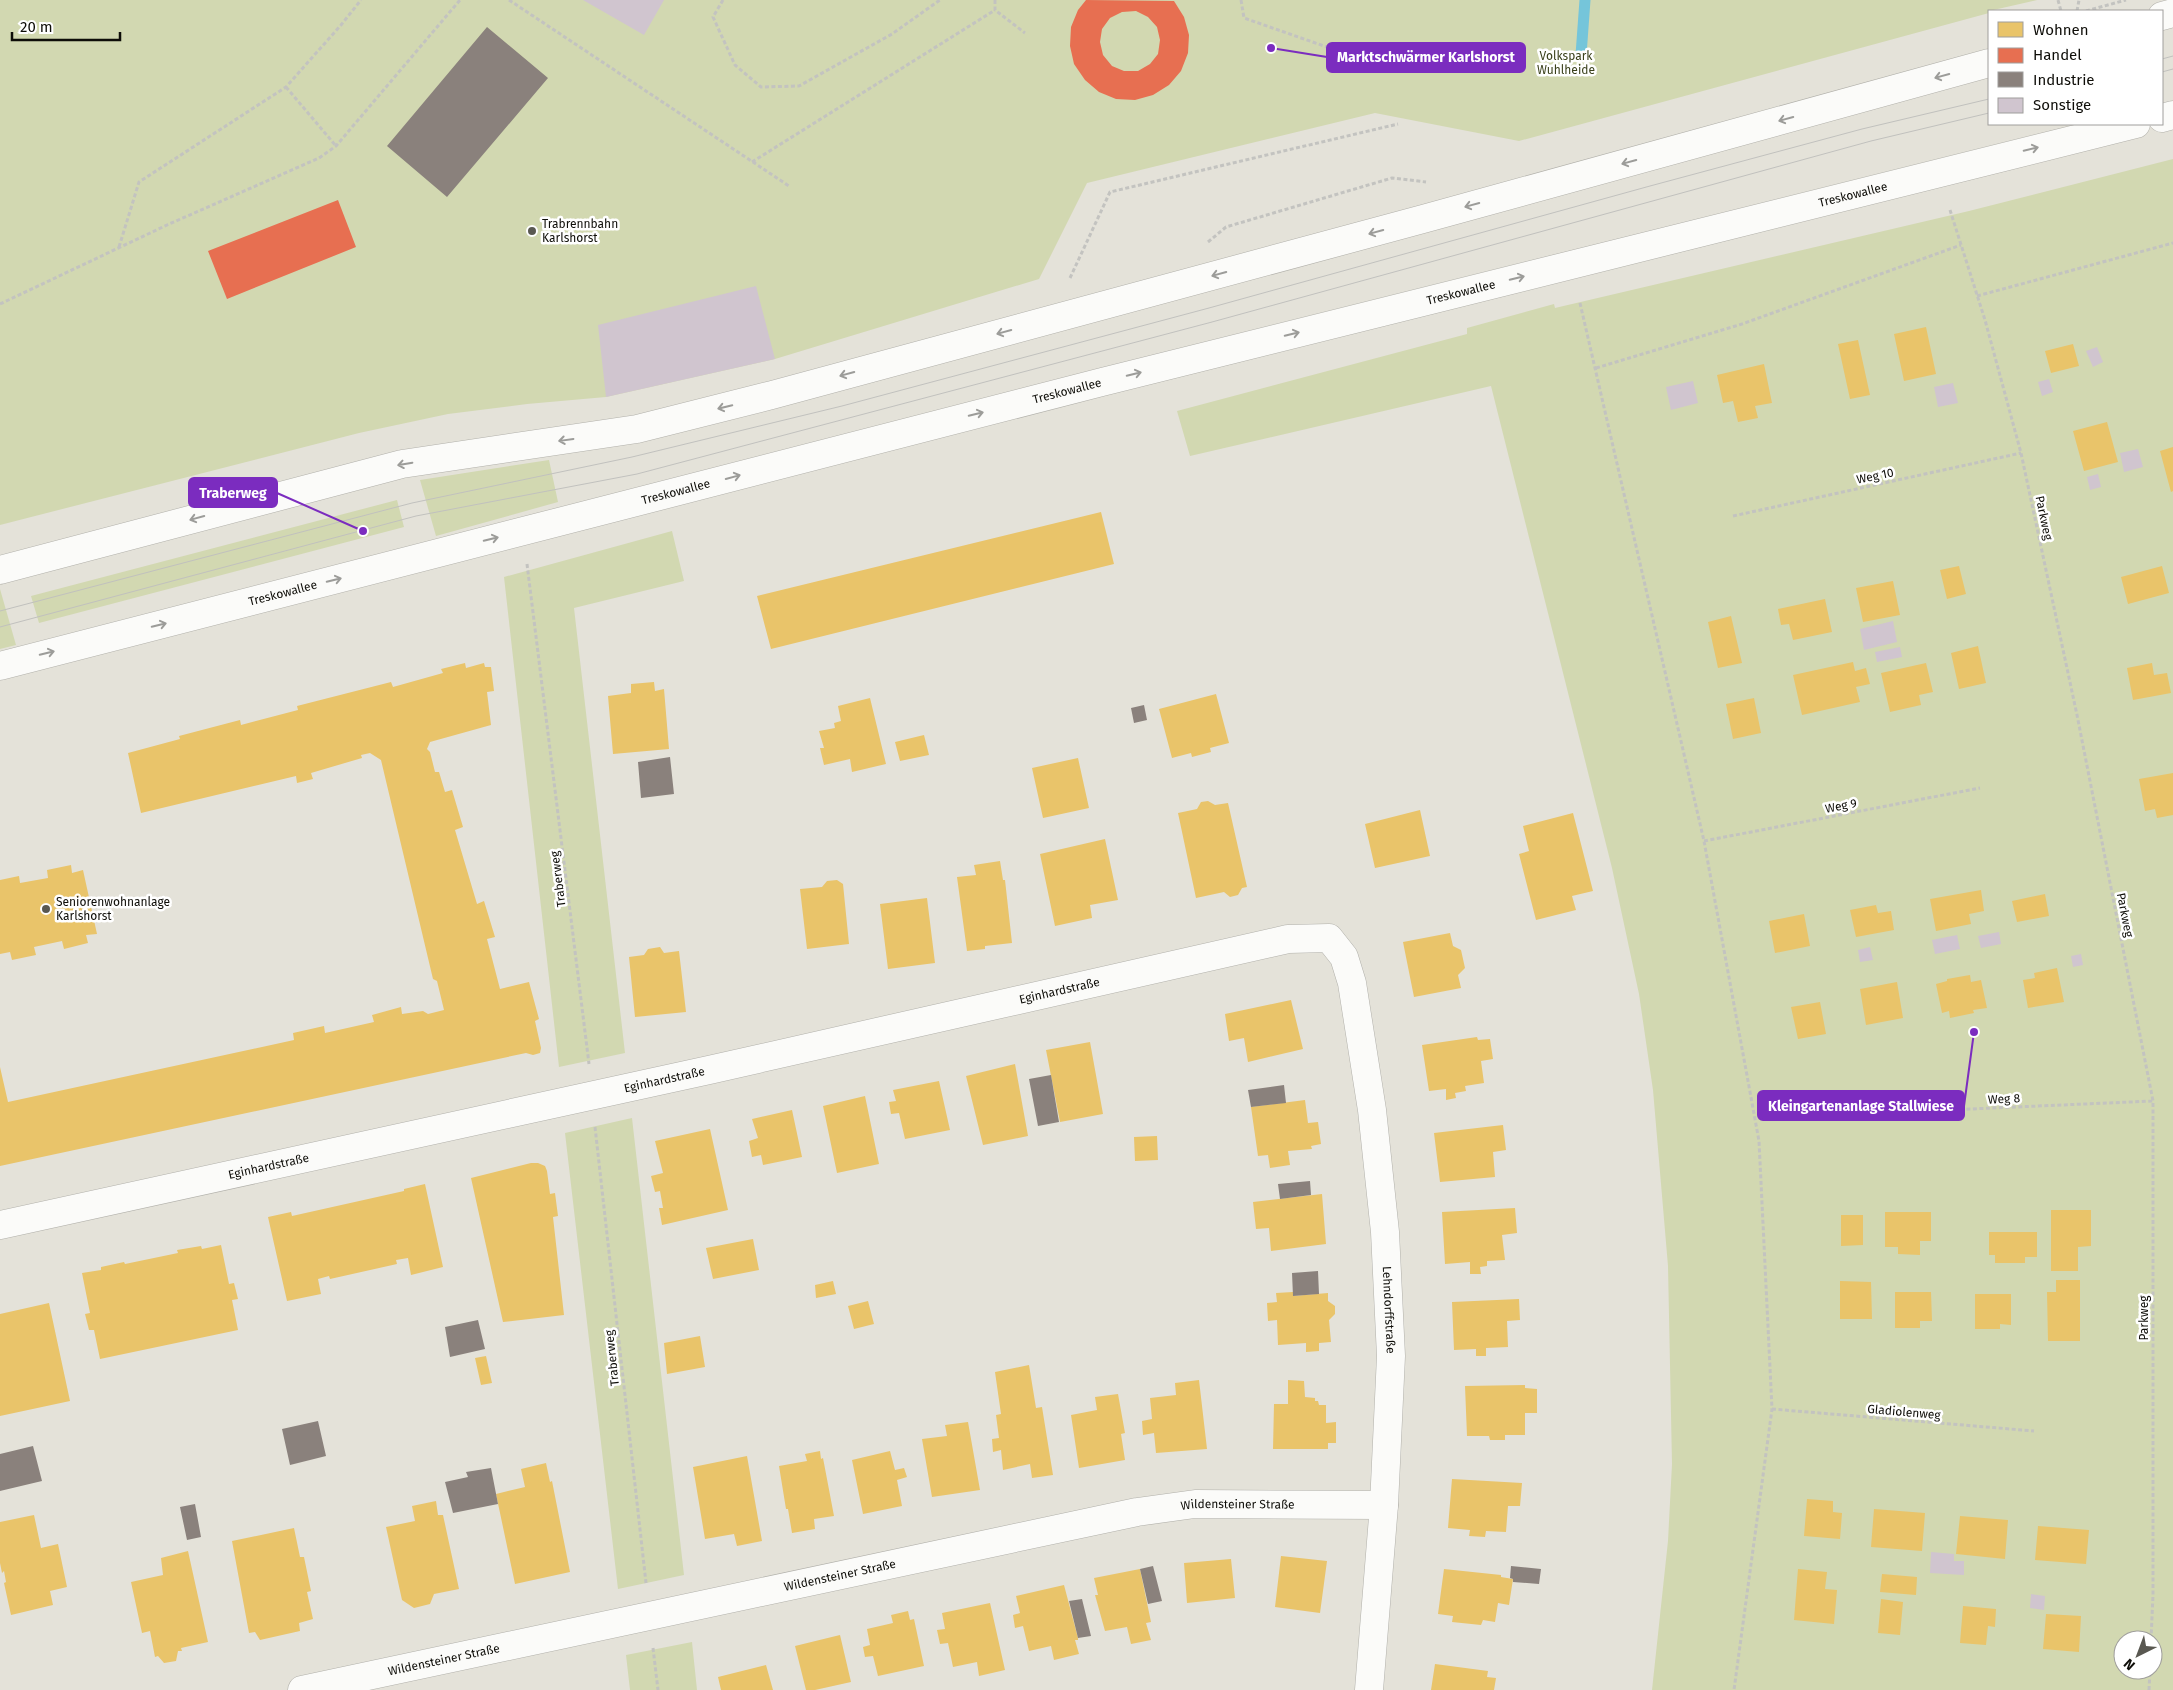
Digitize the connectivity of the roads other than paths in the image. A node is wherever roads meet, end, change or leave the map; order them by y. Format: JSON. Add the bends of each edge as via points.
{"nodes":[{"id":1,"x":1988,"y":63,"type":"edge"},
{"id":2,"x":2132,"y":125,"type":"edge"},
{"id":3,"x":0,"y":570,"type":"edge"},
{"id":4,"x":0,"y":666,"type":"edge"},
{"id":5,"x":1329,"y":938,"type":"joint"},
{"id":6,"x":0,"y":1225,"type":"edge"},
{"id":7,"x":1384,"y":1505,"type":"junction"},
{"id":8,"x":302,"y":1690,"type":"edge"},
{"id":9,"x":1369,"y":1690,"type":"edge"}],
"edges":[{"from":1,"to":3,"type":"main road","one_way":true,"via":[[714,410],[637,429],[402,464]]},
{"from":4,"to":2,"type":"main road","name":"Treskowallee","one_way":true,"via":[[1102,382]]},
{"from":5,"to":6,"type":"main road","name":"Eginhardstraße","via":[[1288,939]]},
{"from":5,"to":7,"type":"main road","name":"Lehndorffstraße","via":[[1344,957],[1352,983],[1372,1110],[1385,1232],[1391,1356]]},
{"from":7,"to":8,"type":"main road","name":"Wildensteiner Straße","via":[[1195,1504],[1137,1512]]},
{"from":7,"to":9,"type":"main road","name":"Lehndorffstraße"}]}
